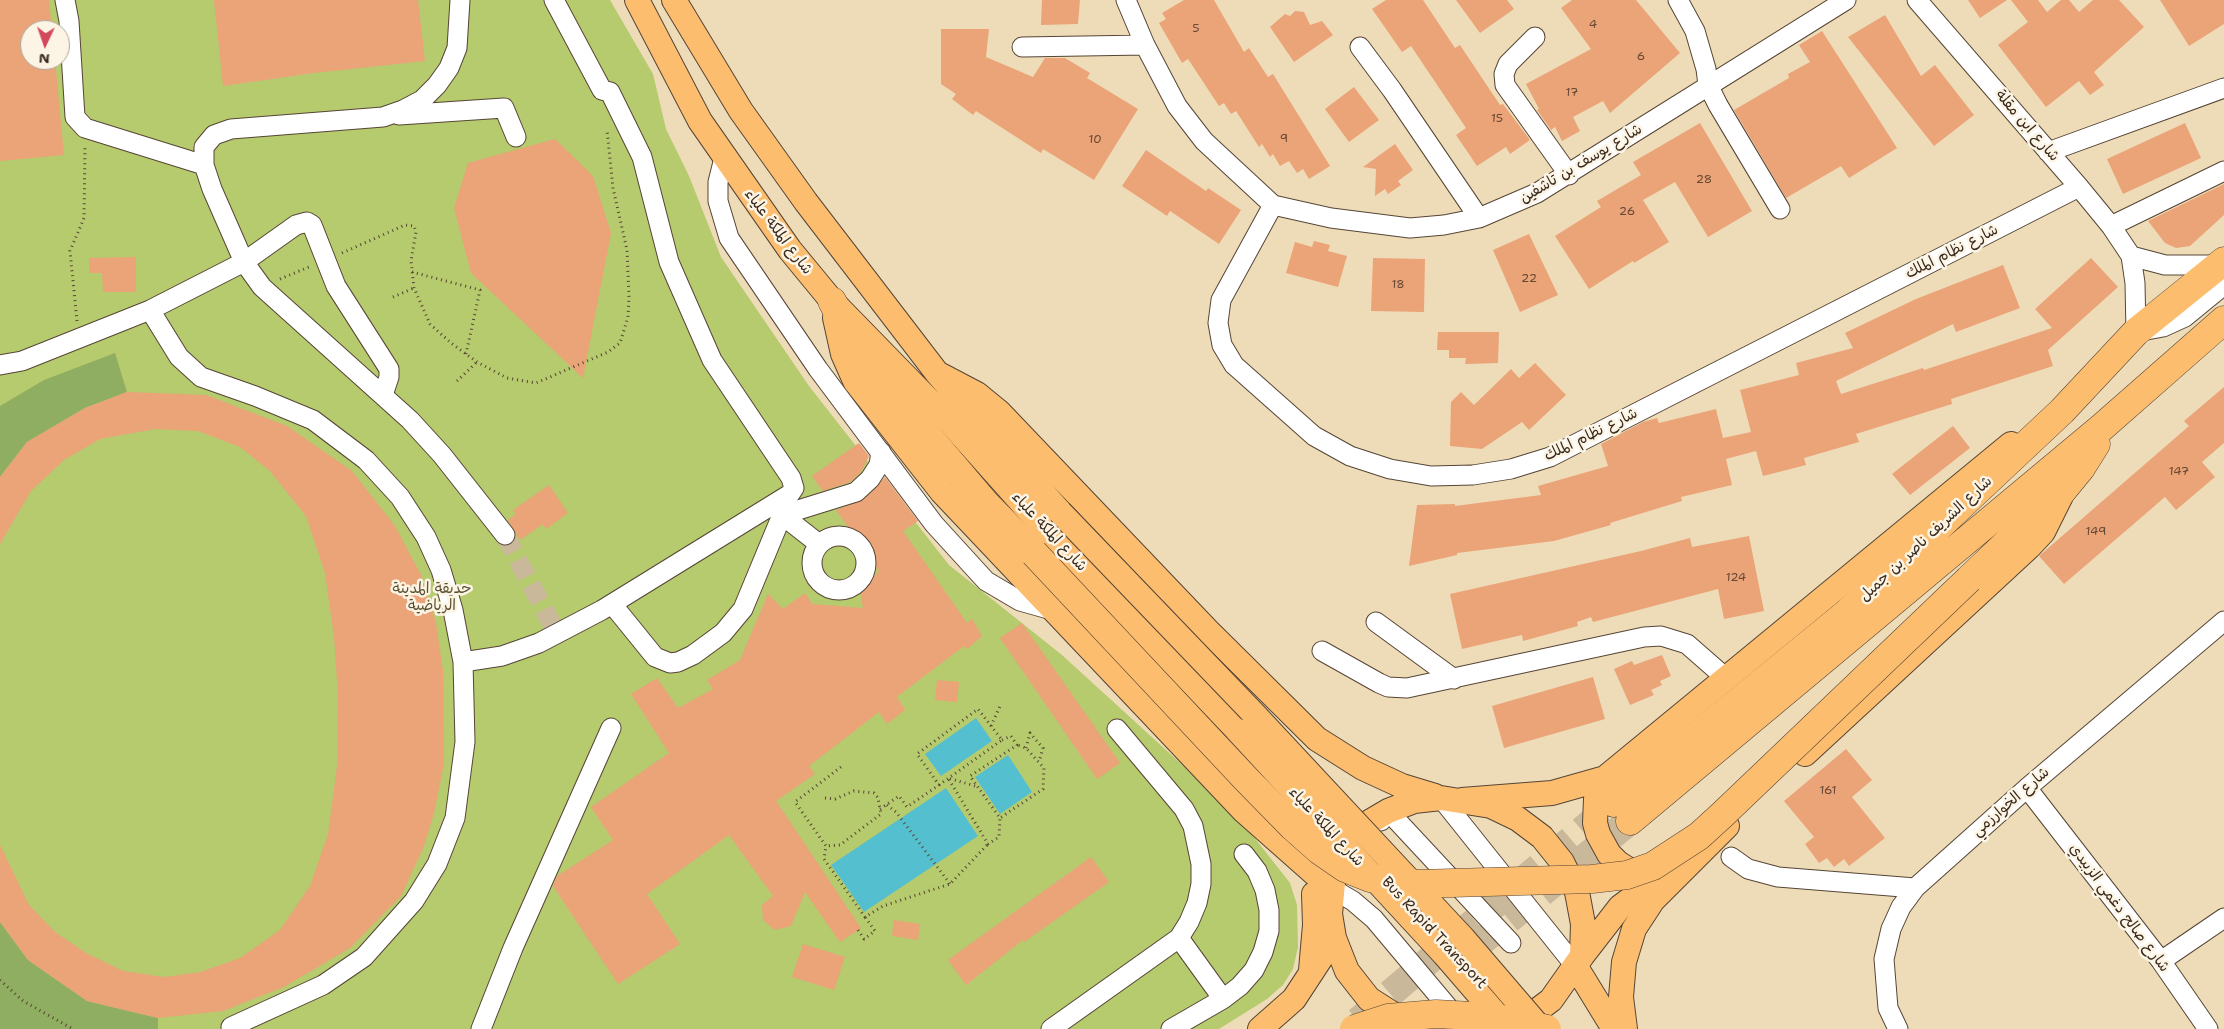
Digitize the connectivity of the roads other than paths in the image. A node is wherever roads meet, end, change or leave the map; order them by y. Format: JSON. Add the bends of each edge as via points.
{"nodes":[{"id":1,"x":65,"y":0,"type":"edge"},
{"id":2,"x":448,"y":0,"type":"edge"},
{"id":3,"x":460,"y":0,"type":"edge"},
{"id":4,"x":554,"y":0,"type":"edge"},
{"id":5,"x":637,"y":0,"type":"edge"},
{"id":6,"x":674,"y":0,"type":"edge"},
{"id":7,"x":1126,"y":0,"type":"edge"},
{"id":8,"x":1678,"y":0,"type":"edge"},
{"id":9,"x":1846,"y":0,"type":"edge"},
{"id":10,"x":1917,"y":0,"type":"edge"},
{"id":11,"x":459,"y":27,"type":"junction"},
{"id":12,"x":1536,"y":37,"type":"dead end"},
{"id":13,"x":1145,"y":45,"type":"junction"},
{"id":14,"x":1022,"y":47,"type":"dead end"},
{"id":15,"x":1360,"y":47,"type":"dead end"},
{"id":16,"x":1708,"y":85,"type":"junction"},
{"id":17,"x":2224,"y":88,"type":"edge"},
{"id":18,"x":383,"y":117,"type":"junction"},
{"id":19,"x":516,"y":137,"type":"dead end"},
{"id":20,"x":2048,"y":152,"type":"junction"},
{"id":21,"x":724,"y":158,"type":"junction"},
{"id":22,"x":204,"y":165,"type":"junction"},
{"id":23,"x":2224,"y":171,"type":"edge"},
{"id":24,"x":1570,"y":175,"type":"junction"},
{"id":25,"x":2079,"y":187,"type":"junction"},
{"id":26,"x":1272,"y":205,"type":"junction"},
{"id":27,"x":1780,"y":210,"type":"dead end"},
{"id":28,"x":1479,"y":218,"type":"junction"},
{"id":29,"x":2111,"y":226,"type":"junction"},
{"id":30,"x":2132,"y":256,"type":"junction"},
{"id":31,"x":244,"y":262,"type":"junction"},
{"id":32,"x":2223,"y":270,"type":"edge"},
{"id":33,"x":832,"y":301,"type":"junction"},
{"id":34,"x":150,"y":310,"type":"junction"},
{"id":35,"x":2224,"y":320,"type":"edge"},
{"id":36,"x":2136,"y":332,"type":"junction"},
{"id":37,"x":0,"y":365,"type":"edge"},
{"id":38,"x":937,"y":373,"type":"junction"},
{"id":39,"x":383,"y":396,"type":"junction"},
{"id":40,"x":2062,"y":411,"type":"junction"},
{"id":41,"x":2101,"y":428,"type":"junction"},
{"id":42,"x":880,"y":452,"type":"junction"},
{"id":43,"x":2063,"y":490,"type":"junction"},
{"id":44,"x":787,"y":496,"type":"junction"},
{"id":45,"x":782,"y":515,"type":"junction"},
{"id":46,"x":505,"y":535,"type":"tunnel mouth"},
{"id":47,"x":1040,"y":542,"type":"junction"},
{"id":48,"x":818,"y":544,"type":"dead end"},
{"id":49,"x":612,"y":604,"type":"junction"},
{"id":50,"x":1052,"y":610,"type":"junction"},
{"id":51,"x":2224,"y":621,"type":"edge"},
{"id":52,"x":1376,"y":622,"type":"dead end"},
{"id":53,"x":1322,"y":651,"type":"dead end"},
{"id":54,"x":463,"y":662,"type":"junction"},
{"id":55,"x":1454,"y":679,"type":"junction"},
{"id":56,"x":1727,"y":679,"type":"junction"},
{"id":57,"x":611,"y":728,"type":"dead end"},
{"id":58,"x":1118,"y":729,"type":"dead end"},
{"id":59,"x":1317,"y":738,"type":"junction"},
{"id":60,"x":1605,"y":778,"type":"junction"},
{"id":61,"x":2027,"y":788,"type":"junction"},
{"id":62,"x":1452,"y":799,"type":"junction"},
{"id":63,"x":1244,"y":811,"type":"junction"},
{"id":64,"x":1388,"y":811,"type":"junction"},
{"id":65,"x":1726,"y":827,"type":"junction"},
{"id":66,"x":1244,"y":854,"type":"dead end"},
{"id":67,"x":1731,"y":857,"type":"dead end"},
{"id":68,"x":1312,"y":872,"type":"junction"},
{"id":69,"x":1663,"y":875,"type":"junction"},
{"id":70,"x":1331,"y":888,"type":"junction"},
{"id":71,"x":1915,"y":888,"type":"junction"},
{"id":72,"x":2224,"y":918,"type":"edge"},
{"id":73,"x":1179,"y":938,"type":"junction"},
{"id":74,"x":1334,"y":938,"type":"junction"},
{"id":75,"x":1511,"y":943,"type":"dead end"},
{"id":76,"x":1579,"y":962,"type":"junction"},
{"id":77,"x":2161,"y":962,"type":"junction"},
{"id":78,"x":1310,"y":979,"type":"junction"},
{"id":79,"x":1224,"y":999,"type":"junction"},
{"id":80,"x":231,"y":1027,"type":"dead end"},
{"id":81,"x":1519,"y":1028,"type":"edge"},
{"id":82,"x":481,"y":1029,"type":"edge"},
{"id":83,"x":1051,"y":1029,"type":"edge"},
{"id":84,"x":1172,"y":1029,"type":"edge"},
{"id":85,"x":1260,"y":1029,"type":"edge"},
{"id":86,"x":1354,"y":1029,"type":"edge"},
{"id":87,"x":1419,"y":1029,"type":"edge"},
{"id":88,"x":1466,"y":1029,"type":"edge"},
{"id":89,"x":1547,"y":1029,"type":"edge"},
{"id":90,"x":1614,"y":1029,"type":"edge"},
{"id":91,"x":1625,"y":1029,"type":"edge"},
{"id":92,"x":1898,"y":1029,"type":"edge"},
{"id":93,"x":2208,"y":1029,"type":"edge"}],
"edges":[{"from":1,"to":22,"type":"street","via":[[75,117],[85,128]]},
{"from":2,"to":11,"type":"street"},
{"from":3,"to":11,"type":"street"},
{"from":4,"to":44,"type":"street","via":[[602,90],[610,92],[642,157],[669,262],[712,360],[793,481],[794,488]]},
{"from":5,"to":21,"type":"main road","name":"شارع الملكة علياء","via":[[700,121]]},
{"from":6,"to":38,"type":"main road","name":"شارع الملكة علياء","via":[[741,111]]},
{"from":7,"to":13,"type":"street"},
{"from":8,"to":16,"type":"street","via":[[1694,31]]},
{"from":9,"to":16,"type":"street","name":"شارع يوسف بن تاشفين"},
{"from":10,"to":20,"type":"street","name":"شارع ابن مقلة"},
{"from":11,"to":18,"type":"street","via":[[457,48],[437,85],[422,100]]},
{"from":12,"to":24,"type":"street","via":[[1508,64],[1504,85]]},
{"from":13,"to":14,"type":"street"},
{"from":13,"to":26,"type":"street","via":[[1177,106],[1204,141]]},
{"from":15,"to":28,"type":"street"},
{"from":16,"to":24,"type":"street","name":"شارع يوسف بن تاشفين"},
{"from":16,"to":27,"type":"street"},
{"from":17,"to":20,"type":"street"},
{"from":18,"to":19,"type":"street","via":[[504,108]]},
{"from":18,"to":22,"type":"street","via":[[214,134],[204,147]]},
{"from":20,"to":25,"type":"street","name":"شارع ابن مقلة"},
{"from":21,"to":33,"type":"main road","name":"شارع الملكة علياء","via":[[790,250]]},
{"from":21,"to":42,"type":"street","via":[[718,182],[718,201],[728,238]]},
{"from":22,"to":31,"type":"street"},
{"from":23,"to":29,"type":"street"},
{"from":24,"to":28,"type":"street","name":"شارع يوسف بن تاشفين"},
{"from":25,"to":26,"type":"street","name":"شارع نظام الملك","via":[[1550,457],[1511,469],[1473,475],[1431,476],[1390,469],[1350,456],[1314,436],[1234,365],[1222,345],[1218,322],[1221,300]]},
{"from":25,"to":29,"type":"street","name":"شارع ابن مقلة"},
{"from":26,"to":28,"type":"street","name":"شارع يوسف بن تاشفين","via":[[1331,218],[1410,228]]},
{"from":29,"to":30,"type":"street","name":"شارع ابن مقلة"},
{"from":30,"to":32,"type":"street","via":[[2165,266]]},
{"from":30,"to":36,"type":"street","name":"شارع ابن مقلة"},
{"from":31,"to":34,"type":"street"},
{"from":31,"to":39,"type":"street","via":[[262,287]]},
{"from":31,"to":39,"type":"street","via":[[296,225],[307,222],[315,230],[340,292],[388,369]]},
{"from":32,"to":36,"type":"highway","name":"شارع الشريف ناصر بن جميل"},
{"from":33,"to":47,"type":"highway","via":[[861,358],[985,503]]},
{"from":33,"to":50,"type":"main road","via":[[843,354],[855,381],[942,492]]},
{"from":34,"to":37,"type":"street","via":[[22,361]]},
{"from":34,"to":54,"type":"street","via":[[179,357],[201,378],[313,420],[366,460],[400,497],[426,537],[441,570]]},
{"from":35,"to":41,"type":"highway","name":"شارع الشريف ناصر بن جميل"},
{"from":36,"to":40,"type":"highway","name":"شارع الشريف ناصر بن جميل"},
{"from":38,"to":59,"type":"main road","via":[[977,394],[999,412],[1208,632]]},
{"from":38,"to":81,"type":"main road","name":"شارع الملكة علياء","bridge":true,"via":[[1060,512],[1457,931]]},
{"from":39,"to":46,"type":"street","via":[[442,455]]},
{"from":40,"to":41,"type":"highway","name":"شارع الشريف ناصر بن جميل","via":[[1848,612],[1622,812]]},
{"from":40,"to":56,"type":"main road","via":[[2002,450]]},
{"from":41,"to":43,"type":"highway","via":[[2096,445]]},
{"from":42,"to":45,"type":"street","via":[[879,465],[856,492]]},
{"from":42,"to":50,"type":"street","via":[[934,524],[986,581],[1020,601]]},
{"from":43,"to":47,"type":"highway","bridge":true,"via":[[1699,836],[1653,866],[1627,875],[1592,879],[1425,884],[1370,878],[1345,868],[1293,827],[1246,779]]},
{"from":43,"to":65,"type":"main road","via":[[2043,532],[2029,547]]},
{"from":44,"to":45,"type":"street"},
{"from":44,"to":49,"type":"street"},
{"from":45,"to":48,"type":"street"},
{"from":45,"to":49,"type":"street","via":[[742,609],[723,632],[686,659],[670,662],[655,657]]},
{"from":47,"to":81,"type":"main road","name":"شارع الملكة علياء","bridge":true,"via":[[1244,738],[1444,954]]},
{"from":49,"to":54,"type":"street","via":[[540,644],[502,656]]},
{"from":50,"to":63,"type":"main road"},
{"from":51,"to":61,"type":"street","name":"شارع الخوارزمي"},
{"from":52,"to":55,"type":"street"},
{"from":53,"to":55,"type":"street","via":[[1388,687],[1407,688]]},
{"from":54,"to":80,"type":"street","via":[[466,742],[455,818],[437,864],[388,931],[364,957],[323,985]]},
{"from":55,"to":56,"type":"street","via":[[1644,637],[1662,636],[1687,644]]},
{"from":56,"to":60,"type":"main road"},
{"from":57,"to":82,"type":"street","via":[[513,948]]},
{"from":58,"to":73,"type":"street","via":[[1184,809],[1199,845],[1199,894]]},
{"from":59,"to":62,"type":"main road","via":[[1363,768],[1402,786]]},
{"from":59,"to":63,"type":"main road","via":[[1309,769],[1288,794],[1275,803]]},
{"from":60,"to":62,"type":"main road","via":[[1552,793]]},
{"from":60,"to":69,"type":"main road","via":[[1596,799],[1595,811],[1596,828],[1603,844],[1609,854],[1626,868],[1644,875]]},
{"from":61,"to":71,"type":"street","name":"شارع الخوارزمي"},
{"from":61,"to":77,"type":"street","name":"شارع صالح دغمي الزبيدي"},
{"from":62,"to":64,"type":"main road","via":[[1414,801]]},
{"from":62,"to":76,"type":"street"},
{"from":62,"to":76,"type":"main road","via":[[1491,806],[1518,819],[1542,837],[1562,862],[1576,892],[1583,924]]},
{"from":63,"to":68,"type":"main road"},
{"from":64,"to":70,"type":"main road","via":[[1366,824],[1348,842],[1336,865]]},
{"from":64,"to":75,"type":"street"},
{"from":64,"to":81,"type":"street","name":"Bus Rapid Transport","via":[[1365,846],[1369,862]]},
{"from":65,"to":69,"type":"main road"},
{"from":65,"to":91,"type":"main road","via":[[1654,900],[1634,930],[1624,962],[1621,997]]},
{"from":66,"to":79,"type":"street","via":[[1265,890],[1269,931],[1264,952],[1254,970]]},
{"from":67,"to":71,"type":"street","via":[[1748,869],[1778,877]]},
{"from":68,"to":70,"type":"main road"},
{"from":68,"to":78,"type":"main road","via":[[1315,925]]},
{"from":69,"to":76,"type":"main road","via":[[1620,907]]},
{"from":70,"to":74,"type":"main road","via":[[1330,914]]},
{"from":70,"to":88,"type":"street","via":[[1374,919]]},
{"from":71,"to":92,"type":"street","name":"شارع الخوارزمي","via":[[1891,929],[1884,959],[1888,1008]]},
{"from":72,"to":77,"type":"street"},
{"from":73,"to":79,"type":"street"},
{"from":73,"to":83,"type":"street"},
{"from":74,"to":78,"type":"main road"},
{"from":74,"to":87,"type":"main road","via":[[1347,971],[1369,999]]},
{"from":76,"to":81,"type":"main road","via":[[1551,1000]]},
{"from":76,"to":90,"type":"main road"},
{"from":77,"to":93,"type":"street","name":"شارع صالح دغمي الزبيدي"},
{"from":78,"to":85,"type":"main road","via":[[1294,999]]},
{"from":79,"to":84,"type":"street"},
{"from":86,"to":89,"type":"highway","bridge":true,"via":[[1388,1018],[1436,1014],[1491,1017]]}]}
